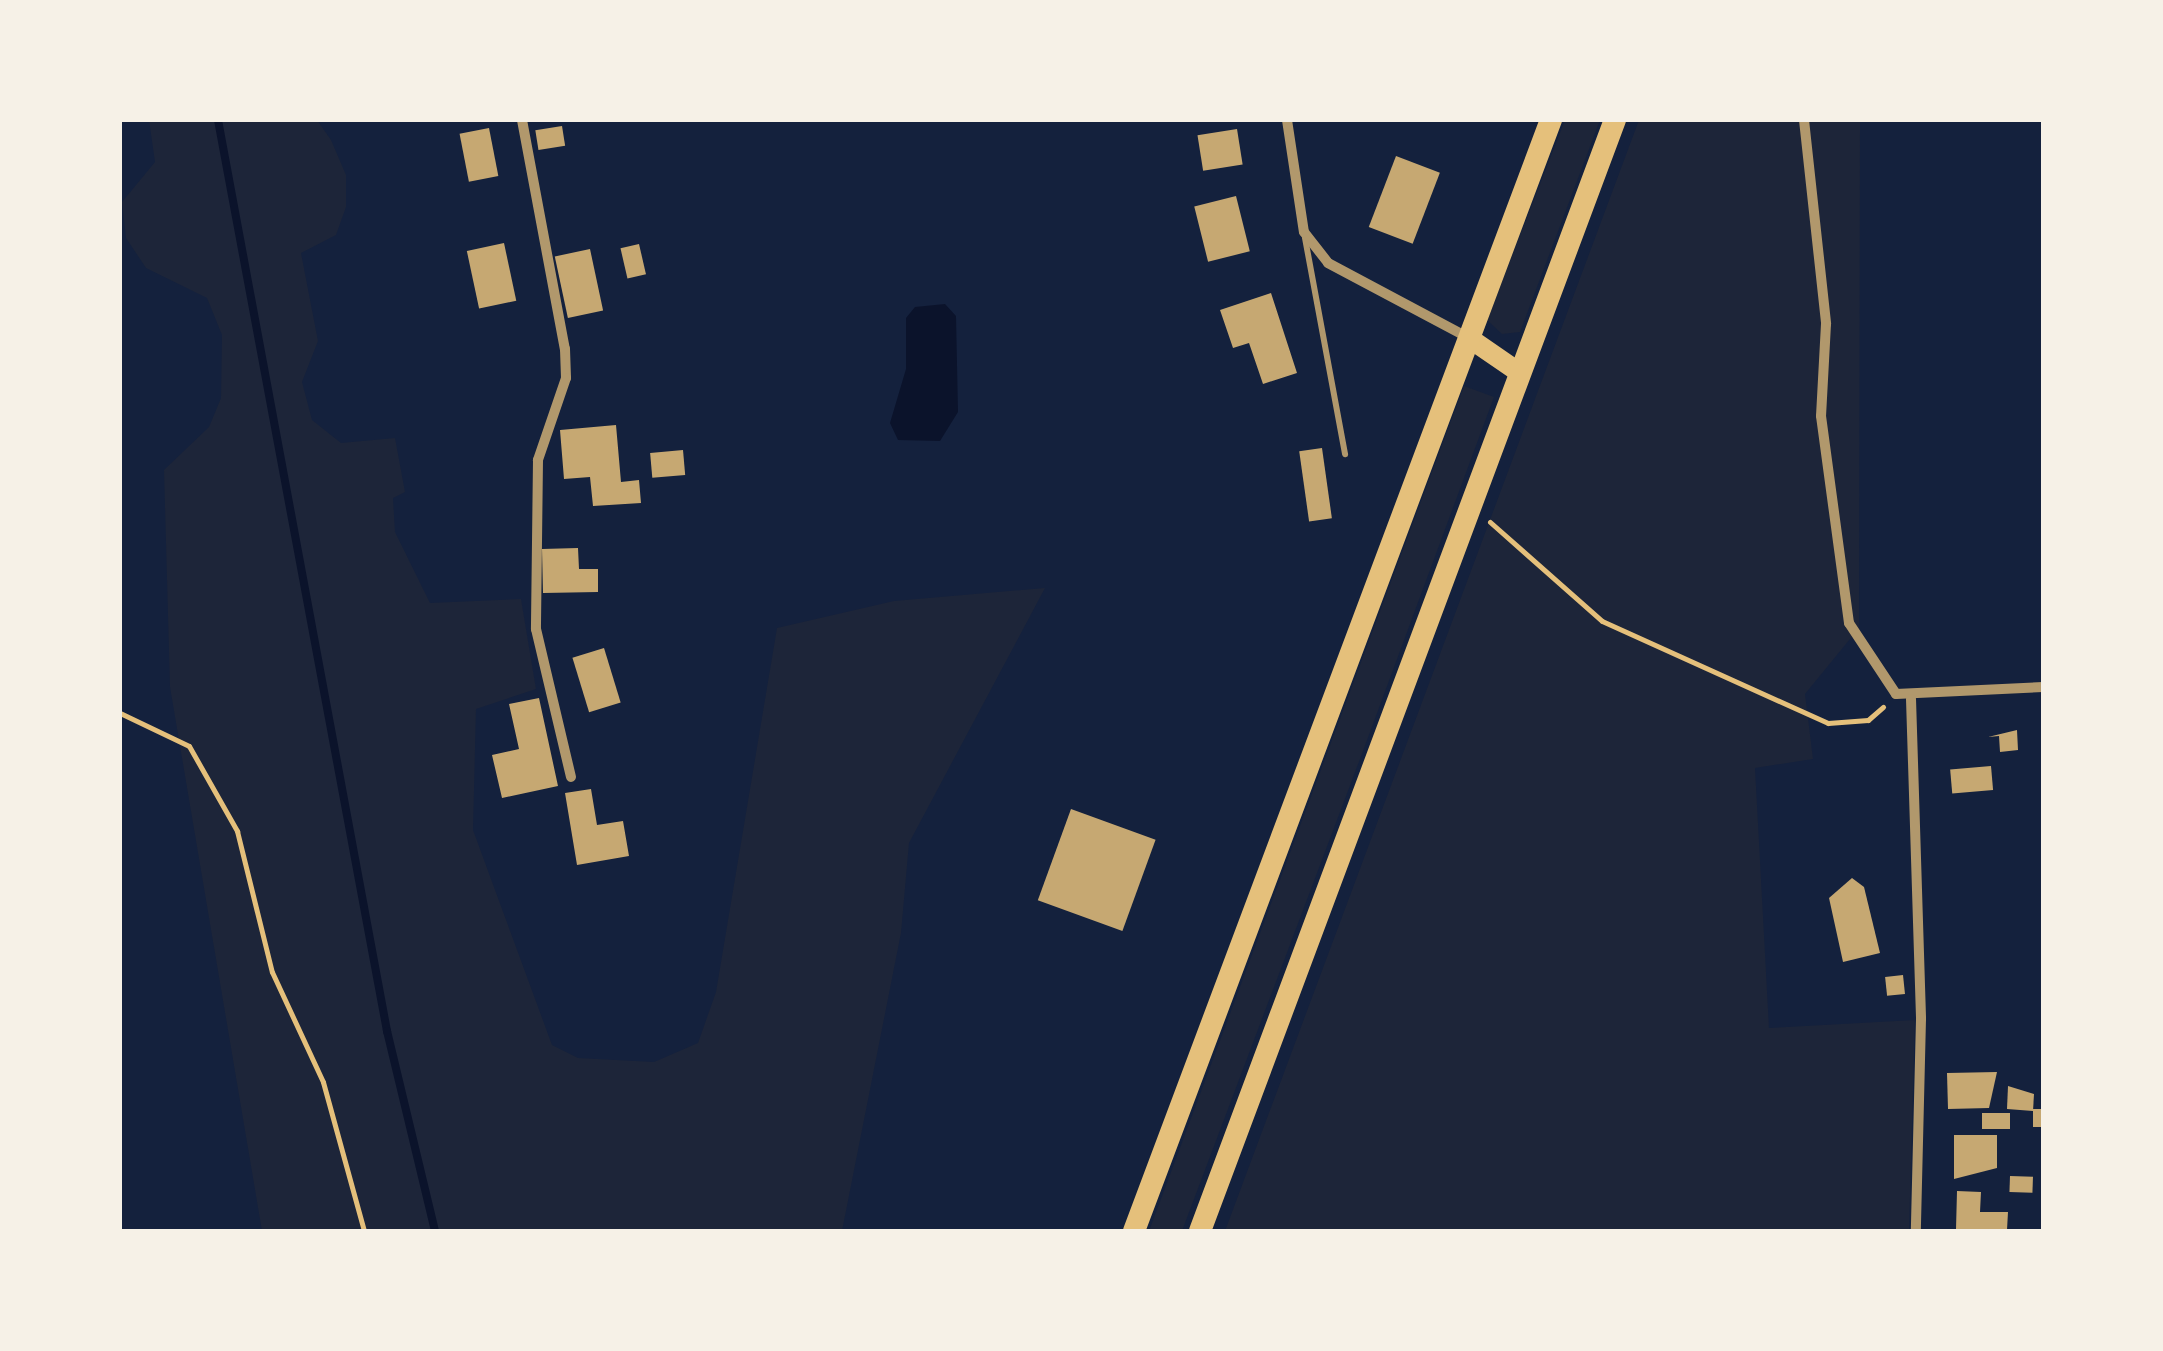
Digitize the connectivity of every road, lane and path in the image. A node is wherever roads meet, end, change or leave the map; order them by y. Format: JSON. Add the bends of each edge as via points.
{"nodes":[{"id":1,"x":522,"y":120,"type":"edge"},
{"id":2,"x":1287,"y":120,"type":"edge"},
{"id":3,"x":1550,"y":120,"type":"edge"},
{"id":4,"x":1614,"y":120,"type":"edge"},
{"id":5,"x":1804,"y":120,"type":"edge"},
{"id":6,"x":1304,"y":232,"type":"junction"},
{"id":7,"x":1469,"y":338,"type":"junction"},
{"id":8,"x":1520,"y":373,"type":"junction"},
{"id":9,"x":1345,"y":454,"type":"dead end"},
{"id":10,"x":1468,"y":506,"type":"junction"},
{"id":11,"x":2043,"y":687,"type":"edge"},
{"id":12,"x":1896,"y":694,"type":"junction"},
{"id":13,"x":1911,"y":699,"type":"junction"},
{"id":14,"x":120,"y":713,"type":"edge"},
{"id":15,"x":571,"y":777,"type":"dead end"},
{"id":16,"x":364,"y":1231,"type":"edge"},
{"id":17,"x":1134,"y":1231,"type":"edge"},
{"id":18,"x":1200,"y":1231,"type":"edge"},
{"id":19,"x":1916,"y":1231,"type":"edge"}],
"edges":[{"from":1,"to":15,"type":"street","via":[[565,349],[566,378],[538,460],[536,629]]},
{"from":2,"to":6,"type":"street"},
{"from":3,"to":7,"type":"main road"},
{"from":4,"to":8,"type":"main road"},
{"from":5,"to":12,"type":"street","via":[[1826,324],[1820,416],[1849,624]]},
{"from":6,"to":7,"type":"street","via":[[1328,263]]},
{"from":6,"to":9,"type":"lane"},
{"from":7,"to":8,"type":"main road"},
{"from":7,"to":17,"type":"main road"},
{"from":8,"to":10,"type":"main road"},
{"from":10,"to":12,"type":"path","via":[[1602,621],[1828,723],[1868,720]]},
{"from":10,"to":18,"type":"main road"},
{"from":11,"to":13,"type":"street"},
{"from":12,"to":13,"type":"street"},
{"from":13,"to":19,"type":"street","via":[[1921,1018]]},
{"from":14,"to":16,"type":"path","via":[[189,746],[236,831],[272,972],[322,1082]]}]}
